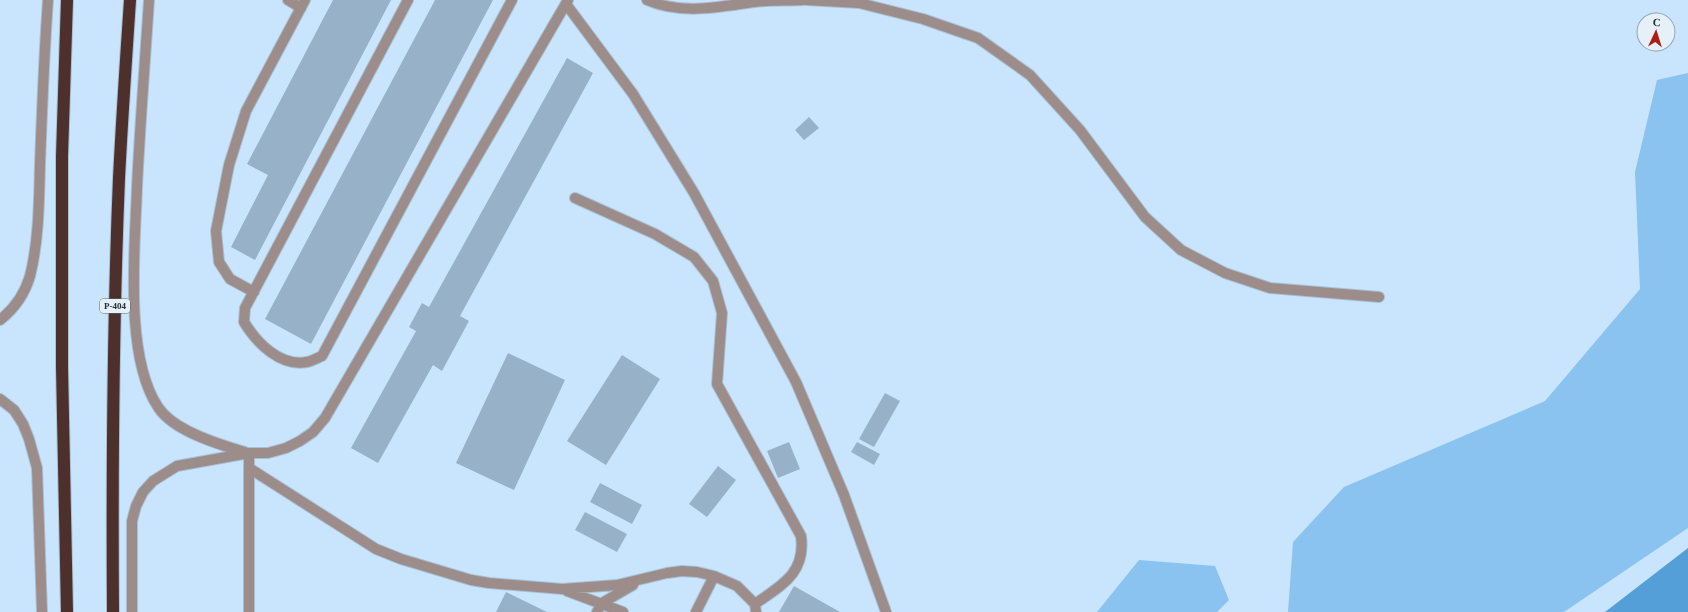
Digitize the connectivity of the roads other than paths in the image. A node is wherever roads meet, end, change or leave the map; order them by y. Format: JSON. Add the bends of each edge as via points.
{"nodes":[{"id":1,"x":48,"y":0,"type":"edge"},
{"id":2,"x":67,"y":0,"type":"edge"},
{"id":3,"x":130,"y":0,"type":"edge"},
{"id":4,"x":149,"y":0,"type":"edge"},
{"id":5,"x":288,"y":0,"type":"edge"},
{"id":6,"x":408,"y":0,"type":"edge"},
{"id":7,"x":512,"y":0,"type":"edge"},
{"id":8,"x":647,"y":0,"type":"edge"},
{"id":9,"x":804,"y":0,"type":"edge"},
{"id":10,"x":567,"y":2,"type":"edge"},
{"id":11,"x":303,"y":4,"type":"edge"},
{"id":12,"x":575,"y":198,"type":"dead end"},
{"id":13,"x":254,"y":292,"type":"junction"},
{"id":14,"x":1379,"y":297,"type":"dead end"},
{"id":15,"x":0,"y":320,"type":"edge"},
{"id":16,"x":0,"y":399,"type":"edge"},
{"id":17,"x":249,"y":453,"type":"junction"},
{"id":18,"x":249,"y":468,"type":"junction"},
{"id":19,"x":714,"y":576,"type":"junction"},
{"id":20,"x":644,"y":579,"type":"junction"},
{"id":21,"x":562,"y":589,"type":"junction"},
{"id":22,"x":599,"y":608,"type":"edge"},
{"id":23,"x":756,"y":608,"type":"edge"},
{"id":24,"x":42,"y":612,"type":"edge"},
{"id":25,"x":67,"y":612,"type":"edge"},
{"id":26,"x":113,"y":612,"type":"edge"},
{"id":27,"x":132,"y":612,"type":"edge"},
{"id":28,"x":249,"y":612,"type":"edge"},
{"id":29,"x":623,"y":612,"type":"edge"},
{"id":30,"x":696,"y":612,"type":"edge"},
{"id":31,"x":886,"y":612,"type":"edge"}],
"edges":[{"from":1,"to":15,"type":"street","via":[[38,217],[33,257],[30,276],[22,296]]},
{"from":2,"to":25,"type":"highway","via":[[62,156],[62,367]]},
{"from":3,"to":26,"type":"highway","number":"Р-404","via":[[115,293],[112,451]]},
{"from":4,"to":17,"type":"street","via":[[141,104],[134,273],[141,368],[148,390],[159,409],[174,422],[203,439]]},
{"from":5,"to":11,"type":"street"},
{"from":6,"to":13,"type":"street"},
{"from":7,"to":13,"type":"street","via":[[322,356],[309,362],[295,363],[276,356],[252,335],[244,322],[246,308]]},
{"from":8,"to":9,"type":"street","via":[[685,9]]},
{"from":9,"to":14,"type":"street","via":[[859,3],[923,19],[978,38],[1030,75],[1080,130],[1145,217],[1181,250],[1225,273],[1270,288]]},
{"from":10,"to":17,"type":"street","via":[[325,418],[313,432],[286,448],[268,453]]},
{"from":10,"to":31,"type":"street","via":[[633,94],[694,193],[796,382],[844,495]]},
{"from":11,"to":13,"type":"street","via":[[246,111],[229,165],[216,231],[219,262],[230,278]]},
{"from":12,"to":23,"type":"street","via":[[655,234],[694,257],[713,281],[722,313],[717,384],[801,536],[803,550],[798,567],[785,583]]},
{"from":16,"to":24,"type":"street","via":[[14,410],[22,424],[37,468]]},
{"from":17,"to":18,"type":"street"},
{"from":17,"to":27,"type":"street","via":[[177,466],[153,481],[143,492],[132,521]]},
{"from":18,"to":21,"type":"street","via":[[376,549],[401,559],[471,580]]},
{"from":18,"to":28,"type":"street"},
{"from":19,"to":20,"type":"street","via":[[682,571]]},
{"from":19,"to":23,"type":"street","via":[[737,586]]},
{"from":19,"to":30,"type":"street"},
{"from":20,"to":21,"type":"street","via":[[617,586]]},
{"from":20,"to":22,"type":"street"},
{"from":21,"to":22,"type":"street"},
{"from":22,"to":29,"type":"street"}]}
